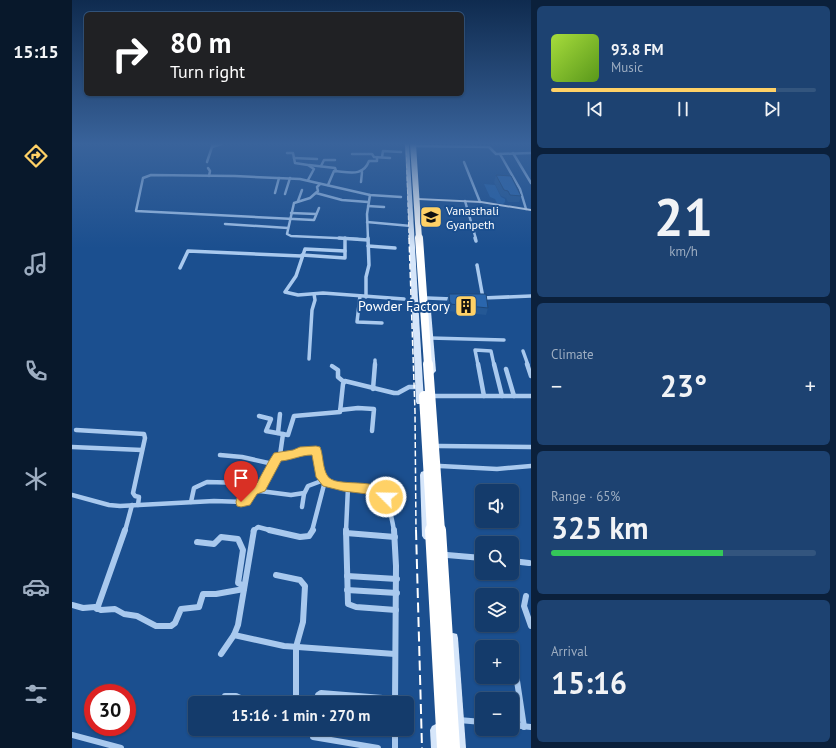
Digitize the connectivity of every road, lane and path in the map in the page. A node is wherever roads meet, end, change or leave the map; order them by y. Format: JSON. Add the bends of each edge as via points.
{"nodes":[{"id":1,"x":279,"y":178,"type":"edge"},
{"id":2,"x":290,"y":178,"type":"edge"},
{"id":3,"x":143,"y":179,"type":"edge"},
{"id":4,"x":298,"y":179,"type":"edge"},
{"id":5,"x":331,"y":179,"type":"edge"},
{"id":6,"x":361,"y":179,"type":"edge"},
{"id":7,"x":410,"y":179,"type":"edge"},
{"id":8,"x":413,"y":179,"type":"edge"},
{"id":9,"x":414,"y":179,"type":"edge"},
{"id":10,"x":416,"y":179,"type":"edge"},
{"id":11,"x":471,"y":179,"type":"edge"},
{"id":12,"x":515,"y":179,"type":"edge"},
{"id":13,"x":308,"y":180,"type":"joint"},
{"id":14,"x":361,"y":182,"type":"dead end"},
{"id":15,"x":320,"y":184,"type":"junction"},
{"id":16,"x":328,"y":185,"type":"junction"},
{"id":17,"x":302,"y":190,"type":"dead end"},
{"id":18,"x":275,"y":193,"type":"dead end"},
{"id":19,"x":316,"y":193,"type":"junction"},
{"id":20,"x":285,"y":194,"type":"dead end"},
{"id":21,"x":370,"y":195,"type":"junction"},
{"id":22,"x":401,"y":197,"type":"dead end"},
{"id":23,"x":419,"y":199,"type":"junction"},
{"id":24,"x":298,"y":201,"type":"junction"},
{"id":25,"x":465,"y":201,"type":"junction"},
{"id":26,"x":480,"y":202,"type":"junction"},
{"id":27,"x":368,"y":204,"type":"junction"},
{"id":28,"x":384,"y":207,"type":"dead end"},
{"id":29,"x":319,"y":208,"type":"dead end"},
{"id":30,"x":410,"y":208,"type":"junction"},
{"id":31,"x":420,"y":208,"type":"junction"},
{"id":32,"x":529,"y":210,"type":"edge"},
{"id":33,"x":291,"y":213,"type":"junction"},
{"id":34,"x":316,"y":214,"type":"junction"},
{"id":35,"x":290,"y":219,"type":"junction"},
{"id":36,"x":367,"y":222,"type":"junction"},
{"id":37,"x":225,"y":224,"type":"dead end"},
{"id":38,"x":411,"y":226,"type":"junction"},
{"id":39,"x":288,"y":228,"type":"junction"},
{"id":40,"x":345,"y":238,"type":"junction"},
{"id":41,"x":368,"y":240,"type":"junction"},
{"id":42,"x":476,"y":241,"type":"dead end"},
{"id":43,"x":368,"y":246,"type":"junction"},
{"id":44,"x":395,"y":248,"type":"dead end"},
{"id":45,"x":345,"y":251,"type":"junction"},
{"id":46,"x":302,"y":255,"type":"junction"},
{"id":47,"x":477,"y":265,"type":"dead end"},
{"id":48,"x":180,"y":268,"type":"dead end"},
{"id":49,"x":314,"y":294,"type":"junction"},
{"id":50,"x":360,"y":296,"type":"junction"},
{"id":51,"x":531,"y":296,"type":"edge"},
{"id":52,"x":366,"y":297,"type":"junction"},
{"id":53,"x":427,"y":298,"type":"junction"},
{"id":54,"x":456,"y":298,"type":"edge"},
{"id":55,"x":476,"y":298,"type":"edge"},
{"id":56,"x":483,"y":298,"type":"junction"},
{"id":57,"x":404,"y":300,"type":"dead end"},
{"id":58,"x":415,"y":310,"type":"junction"},
{"id":59,"x":428,"y":312,"type":"junction"},
{"id":60,"x":382,"y":323,"type":"dead end"},
{"id":61,"x":430,"y":338,"type":"junction"},
{"id":62,"x":504,"y":340,"type":"dead end"},
{"id":63,"x":523,"y":351,"type":"dead end"},
{"id":64,"x":309,"y":359,"type":"dead end"},
{"id":65,"x":375,"y":360,"type":"dead end"},
{"id":66,"x":332,"y":366,"type":"dead end"},
{"id":67,"x":506,"y":369,"type":"dead end"},
{"id":68,"x":531,"y":376,"type":"edge"},
{"id":69,"x":344,"y":382,"type":"junction"},
{"id":70,"x":372,"y":388,"type":"junction"},
{"id":71,"x":419,"y":388,"type":"junction"},
{"id":72,"x":435,"y":396,"type":"junction"},
{"id":73,"x":484,"y":396,"type":"junction"},
{"id":74,"x":502,"y":396,"type":"junction"},
{"id":75,"x":514,"y":396,"type":"junction"},
{"id":76,"x":531,"y":396,"type":"edge"},
{"id":77,"x":340,"y":410,"type":"junction"},
{"id":78,"x":280,"y":414,"type":"dead end"},
{"id":79,"x":259,"y":416,"type":"dead end"},
{"id":80,"x":76,"y":430,"type":"dead end"},
{"id":81,"x":372,"y":431,"type":"dead end"},
{"id":82,"x":280,"y":434,"type":"junction"},
{"id":83,"x":439,"y":446,"type":"junction"},
{"id":84,"x":72,"y":447,"type":"edge"},
{"id":85,"x":531,"y":447,"type":"edge"},
{"id":86,"x":142,"y":450,"type":"junction"},
{"id":87,"x":220,"y":455,"type":"dead end"},
{"id":88,"x":280,"y":455,"type":"junction"},
{"id":89,"x":273,"y":464,"type":"junction"},
{"id":90,"x":531,"y":466,"type":"edge"},
{"id":91,"x":440,"y":469,"type":"junction"},
{"id":92,"x":424,"y":470,"type":"junction"},
{"id":93,"x":324,"y":481,"type":"junction"},
{"id":94,"x":348,"y":487,"type":"junction"},
{"id":95,"x":260,"y":490,"type":"dead end"},
{"id":96,"x":304,"y":493,"type":"junction"},
{"id":97,"x":72,"y":496,"type":"edge"},
{"id":98,"x":247,"y":499,"type":"junction"},
{"id":99,"x":191,"y":502,"type":"junction"},
{"id":100,"x":135,"y":505,"type":"junction"},
{"id":101,"x":302,"y":507,"type":"dead end"},
{"id":102,"x":346,"y":533,"type":"junction"},
{"id":103,"x":395,"y":537,"type":"junction"},
{"id":104,"x":197,"y":542,"type":"dead end"},
{"id":105,"x":447,"y":554,"type":"junction"},
{"id":106,"x":475,"y":557,"type":"edge"},
{"id":107,"x":519,"y":562,"type":"edge"},
{"id":108,"x":529,"y":563,"type":"dead end"},
{"id":109,"x":276,"y":575,"type":"dead end"},
{"id":110,"x":347,"y":576,"type":"junction"},
{"id":111,"x":397,"y":579,"type":"junction"},
{"id":112,"x":244,"y":588,"type":"junction"},
{"id":113,"x":347,"y":590,"type":"junction"},
{"id":114,"x":397,"y":592,"type":"junction"},
{"id":115,"x":526,"y":596,"type":"dead end"},
{"id":116,"x":72,"y":604,"type":"edge"},
{"id":117,"x":97,"y":609,"type":"junction"},
{"id":118,"x":396,"y":610,"type":"junction"},
{"id":119,"x":531,"y":626,"type":"edge"},
{"id":120,"x":234,"y":635,"type":"junction"},
{"id":121,"x":296,"y":647,"type":"junction"},
{"id":122,"x":221,"y":654,"type":"dead end"},
{"id":123,"x":395,"y":654,"type":"junction"},
{"id":124,"x":519,"y":684,"type":"edge"},
{"id":125,"x":296,"y":696,"type":"edge"},
{"id":126,"x":318,"y":696,"type":"edge"},
{"id":127,"x":349,"y":696,"type":"edge"},
{"id":128,"x":395,"y":696,"type":"edge"},
{"id":129,"x":458,"y":720,"type":"junction"},
{"id":130,"x":475,"y":721,"type":"edge"},
{"id":131,"x":528,"y":727,"type":"edge"},
{"id":132,"x":72,"y":735,"type":"edge"},
{"id":133,"x":313,"y":736,"type":"edge"},
{"id":134,"x":395,"y":736,"type":"edge"},
{"id":135,"x":121,"y":748,"type":"edge"},
{"id":136,"x":378,"y":748,"type":"edge"},
{"id":137,"x":394,"y":748,"type":"edge"},
{"id":138,"x":437,"y":748,"type":"edge"},
{"id":139,"x":444,"y":748,"type":"edge"},
{"id":140,"x":453,"y":748,"type":"edge"},
{"id":141,"x":460,"y":748,"type":"edge"}],
"edges":[{"from":1,"to":18,"type":"street"},
{"from":2,"to":20,"type":"street"},
{"from":3,"to":35,"type":"street","via":[[136,211]]},
{"from":4,"to":13,"type":"street"},
{"from":5,"to":16,"type":"street"},
{"from":6,"to":14,"type":"street"},
{"from":7,"to":30,"type":"street"},
{"from":8,"to":139,"type":"highway","bridge":true},
{"from":9,"to":140,"type":"highway","bridge":true,"via":[[434,444]]},
{"from":10,"to":23,"type":"street"},
{"from":11,"to":26,"type":"street"},
{"from":12,"to":32,"type":"street"},
{"from":13,"to":15,"type":"street"},
{"from":15,"to":16,"type":"street"},
{"from":15,"to":19,"type":"street"},
{"from":16,"to":21,"type":"street"},
{"from":17,"to":24,"type":"street"},
{"from":19,"to":24,"type":"street","via":[[310,198]]},
{"from":19,"to":27,"type":"street"},
{"from":21,"to":22,"type":"street"},
{"from":21,"to":27,"type":"street"},
{"from":23,"to":25,"type":"street"},
{"from":23,"to":31,"type":"street"},
{"from":24,"to":33,"type":"street","via":[[293,204]]},
{"from":25,"to":26,"type":"street"},
{"from":25,"to":42,"type":"street"},
{"from":26,"to":32,"type":"street"},
{"from":27,"to":28,"type":"street"},
{"from":27,"to":36,"type":"street"},
{"from":29,"to":34,"type":"street"},
{"from":30,"to":31,"type":"street"},
{"from":30,"to":38,"type":"street"},
{"from":31,"to":53,"type":"street"},
{"from":33,"to":34,"type":"street"},
{"from":33,"to":35,"type":"street"},
{"from":34,"to":35,"type":"street","via":[[312,220]]},
{"from":35,"to":39,"type":"street"},
{"from":36,"to":38,"type":"street"},
{"from":36,"to":41,"type":"street"},
{"from":37,"to":39,"type":"street"},
{"from":38,"to":58,"type":"street"},
{"from":39,"to":40,"type":"street","via":[[287,234],[291,236]]},
{"from":40,"to":41,"type":"street"},
{"from":40,"to":45,"type":"street"},
{"from":41,"to":43,"type":"street"},
{"from":43,"to":44,"type":"street"},
{"from":43,"to":52,"type":"street"},
{"from":45,"to":46,"type":"street","via":[[306,248]]},
{"from":45,"to":46,"type":"street","via":[[344,258]]},
{"from":46,"to":48,"type":"street","via":[[189,251]]},
{"from":46,"to":49,"type":"street","via":[[296,276],[285,292]]},
{"from":47,"to":56,"type":"street"},
{"from":49,"to":50,"type":"street"},
{"from":49,"to":64,"type":"street"},
{"from":50,"to":52,"type":"street"},
{"from":50,"to":60,"type":"street","via":[[357,322]]},
{"from":51,"to":56,"type":"street"},
{"from":52,"to":57,"type":"street"},
{"from":53,"to":54,"type":"street"},
{"from":53,"to":59,"type":"street"},
{"from":55,"to":56,"type":"street"},
{"from":58,"to":59,"type":"street"},
{"from":58,"to":71,"type":"street"},
{"from":59,"to":61,"type":"street"},
{"from":61,"to":62,"type":"street"},
{"from":61,"to":72,"type":"street"},
{"from":63,"to":68,"type":"street"},
{"from":65,"to":70,"type":"street"},
{"from":66,"to":69,"type":"street","via":[[338,370],[338,377]]},
{"from":67,"to":75,"type":"street"},
{"from":69,"to":70,"type":"street"},
{"from":69,"to":77,"type":"street"},
{"from":70,"to":71,"type":"street","via":[[396,394],[409,388]]},
{"from":71,"to":92,"type":"street"},
{"from":72,"to":73,"type":"street"},
{"from":72,"to":83,"type":"street"},
{"from":73,"to":74,"type":"street"},
{"from":73,"to":74,"type":"street","via":[[475,350],[491,351]]},
{"from":74,"to":75,"type":"street"},
{"from":75,"to":76,"type":"street"},
{"from":77,"to":81,"type":"street","via":[[374,409]]},
{"from":77,"to":82,"type":"street","via":[[339,413],[294,416],[290,434]]},
{"from":78,"to":82,"type":"street"},
{"from":79,"to":82,"type":"street","via":[[271,419],[266,431]]},
{"from":80,"to":86,"type":"street","via":[[144,434]]},
{"from":82,"to":88,"type":"street"},
{"from":83,"to":85,"type":"street"},
{"from":83,"to":91,"type":"street"},
{"from":84,"to":86,"type":"street"},
{"from":86,"to":100,"type":"street","via":[[133,493],[139,497]]},
{"from":87,"to":89,"type":"street","via":[[242,456]]},
{"from":88,"to":89,"type":"street"},
{"from":88,"to":93,"type":"street","via":[[295,455],[300,451],[316,450]]},
{"from":89,"to":98,"type":"street","via":[[263,485],[253,490]]},
{"from":90,"to":91,"type":"street"},
{"from":91,"to":92,"type":"street"},
{"from":91,"to":105,"type":"street"},
{"from":92,"to":138,"type":"street"},
{"from":93,"to":94,"type":"street"},
{"from":93,"to":96,"type":"street","via":[[310,484]]},
{"from":93,"to":112,"type":"street","via":[[314,528],[309,536],[300,537],[258,527],[253,530]]},
{"from":94,"to":102,"type":"street"},
{"from":94,"to":103,"type":"street","via":[[383,493]]},
{"from":95,"to":96,"type":"street","via":[[291,495]]},
{"from":96,"to":101,"type":"street"},
{"from":97,"to":100,"type":"street","via":[[109,505]]},
{"from":98,"to":99,"type":"street","via":[[241,502]]},
{"from":98,"to":99,"type":"street","via":[[245,483],[207,482],[194,488]]},
{"from":99,"to":100,"type":"street"},
{"from":100,"to":117,"type":"street"},
{"from":102,"to":103,"type":"street"},
{"from":102,"to":110,"type":"street"},
{"from":103,"to":111,"type":"street"},
{"from":104,"to":112,"type":"street","via":[[214,544],[221,537],[238,539],[243,550],[238,582]]},
{"from":105,"to":106,"type":"street"},
{"from":105,"to":129,"type":"street"},
{"from":107,"to":108,"type":"street"},
{"from":109,"to":121,"type":"street","via":[[295,579],[305,586],[303,622]]},
{"from":110,"to":111,"type":"street"},
{"from":110,"to":113,"type":"street"},
{"from":111,"to":114,"type":"street"},
{"from":112,"to":117,"type":"street","via":[[203,594],[199,607],[180,609],[175,623],[171,626],[156,626],[115,608]]},
{"from":112,"to":120,"type":"street"},
{"from":113,"to":114,"type":"street"},
{"from":113,"to":118,"type":"street","via":[[350,606]]},
{"from":114,"to":118,"type":"street"},
{"from":115,"to":119,"type":"street","via":[[524,606]]},
{"from":116,"to":117,"type":"street"},
{"from":118,"to":123,"type":"street"},
{"from":120,"to":121,"type":"street"},
{"from":120,"to":122,"type":"street"},
{"from":121,"to":123,"type":"street"},
{"from":121,"to":125,"type":"street"},
{"from":123,"to":128,"type":"street"},
{"from":124,"to":131,"type":"street"},
{"from":126,"to":127,"type":"street","via":[[321,693]]},
{"from":129,"to":130,"type":"street"},
{"from":129,"to":141,"type":"street"},
{"from":132,"to":135,"type":"street"},
{"from":133,"to":136,"type":"street"},
{"from":134,"to":137,"type":"street"}]}
